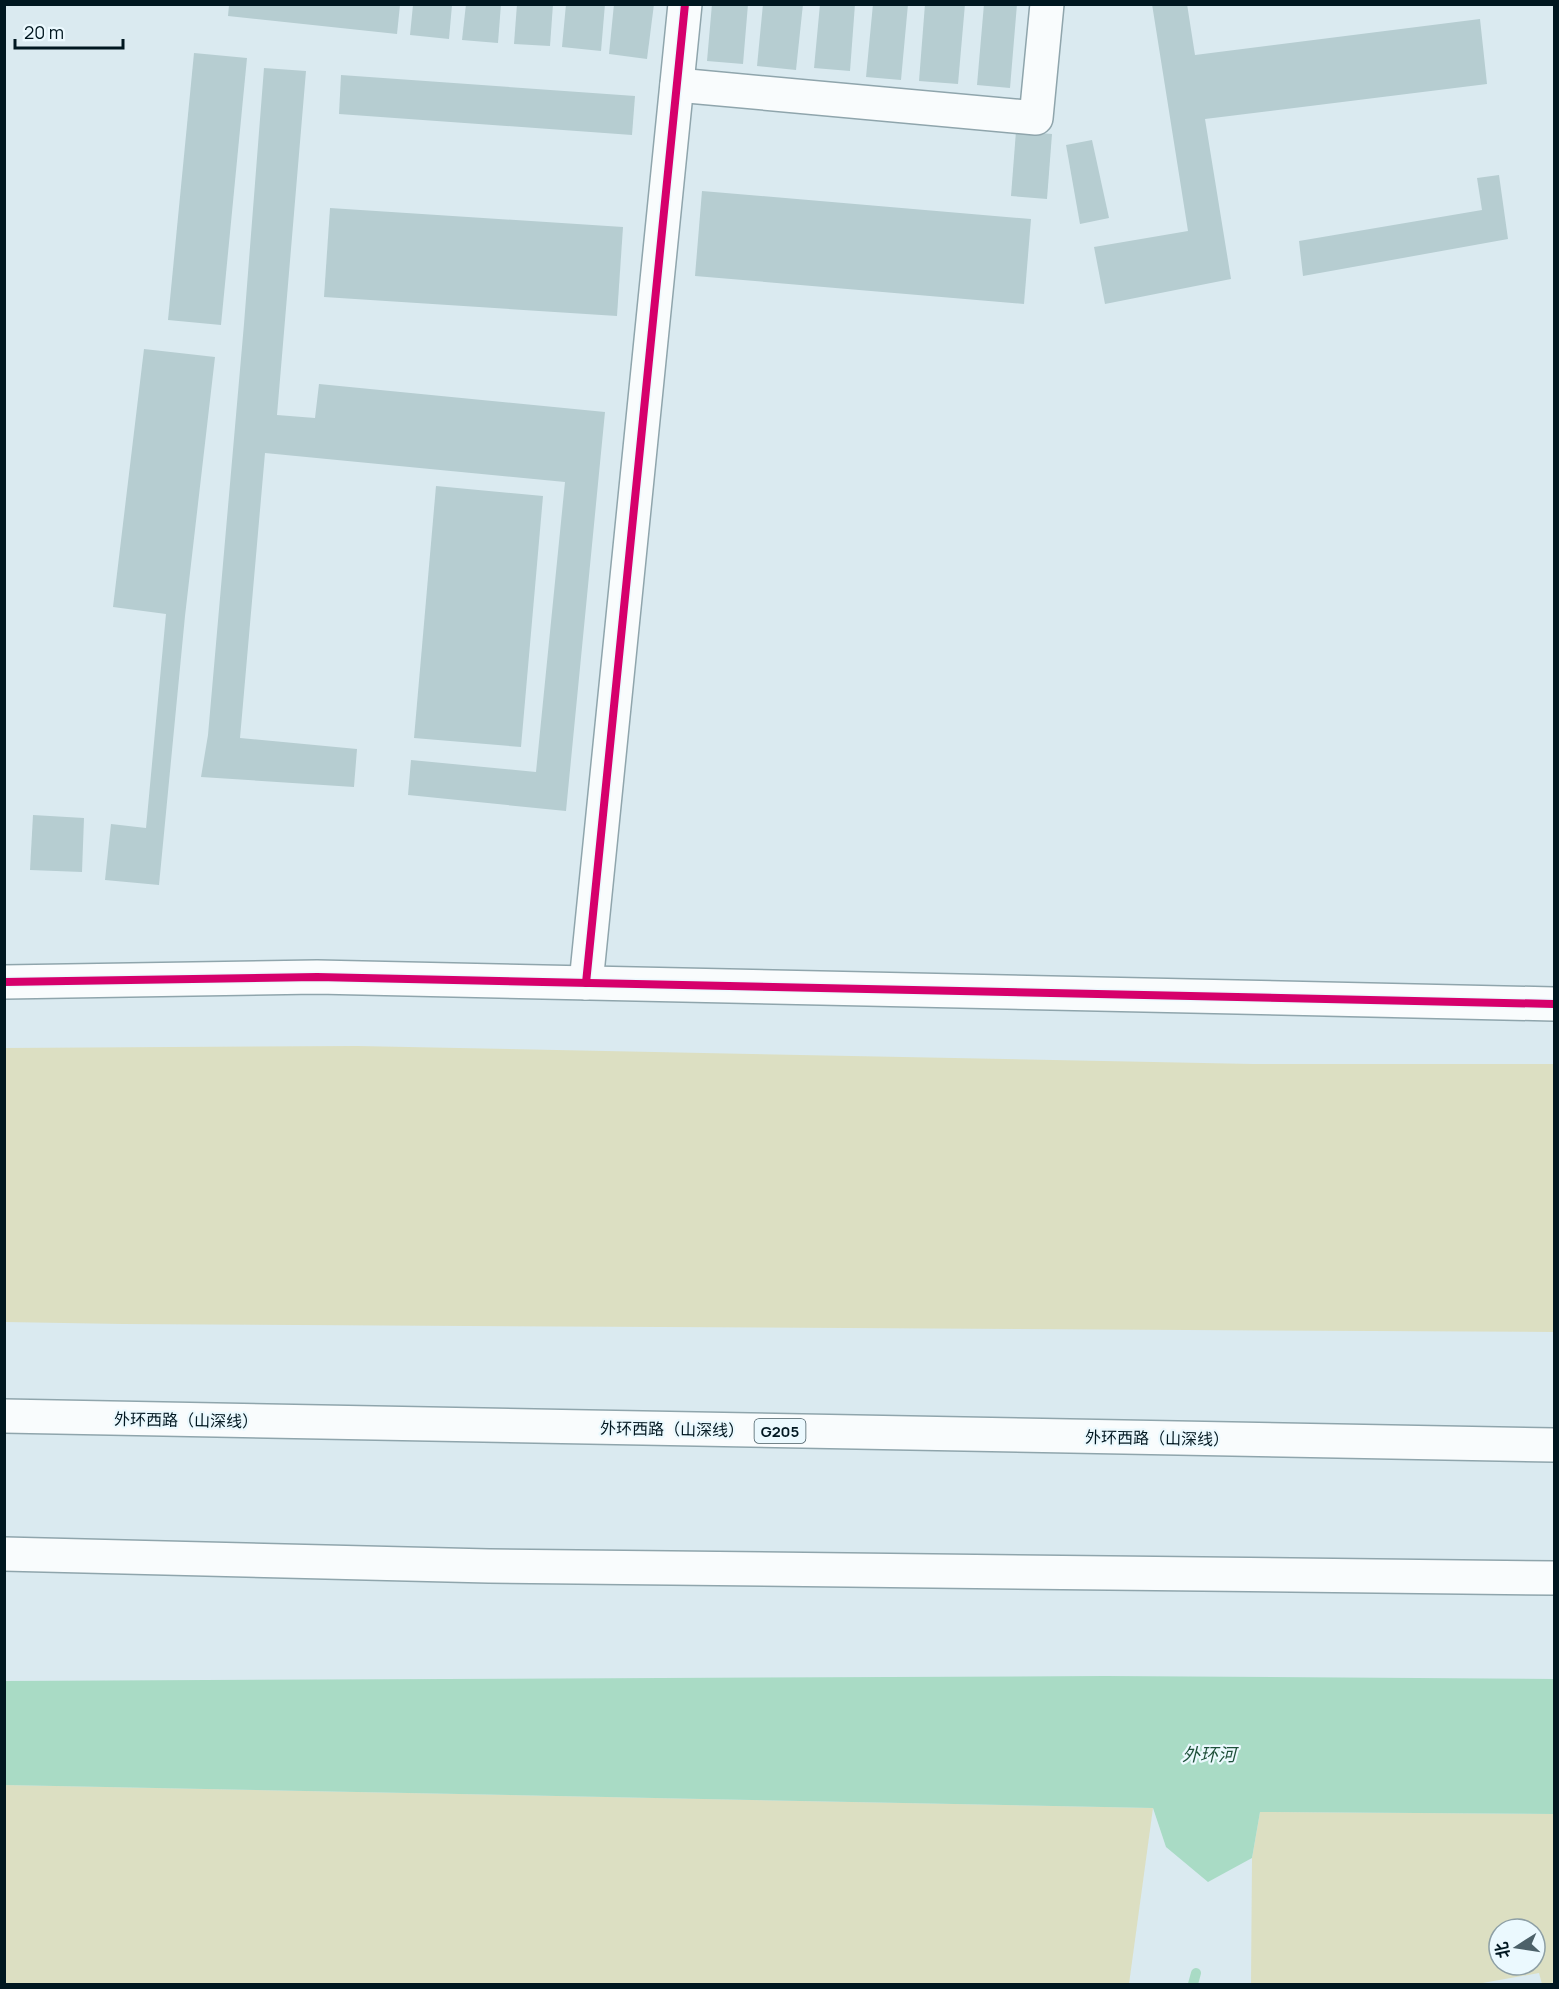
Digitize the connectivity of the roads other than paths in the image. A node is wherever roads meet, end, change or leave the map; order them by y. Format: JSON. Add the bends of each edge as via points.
{"nodes":[{"id":1,"x":685,"y":4,"type":"edge"},
{"id":2,"x":1047,"y":4,"type":"edge"},
{"id":3,"x":676,"y":85,"type":"junction"},
{"id":4,"x":4,"y":982,"type":"edge"},
{"id":5,"x":586,"y":983,"type":"junction"},
{"id":6,"x":1554,"y":1004,"type":"edge"},
{"id":7,"x":4,"y":1416,"type":"edge"},
{"id":8,"x":1554,"y":1445,"type":"edge"},
{"id":9,"x":4,"y":1554,"type":"edge"},
{"id":10,"x":1554,"y":1578,"type":"edge"}],
"edges":[{"from":1,"to":3,"type":"main road"},
{"from":2,"to":3,"type":"main road","via":[[1036,118]]},
{"from":3,"to":5,"type":"main road"},
{"from":4,"to":5,"type":"main road","via":[[317,977]]},
{"from":5,"to":6,"type":"main road"},
{"from":7,"to":8,"type":"main road","name":"外环西路（山深线）","number":"G205"},
{"from":9,"to":10,"type":"main road","via":[[489,1566]]}]}
